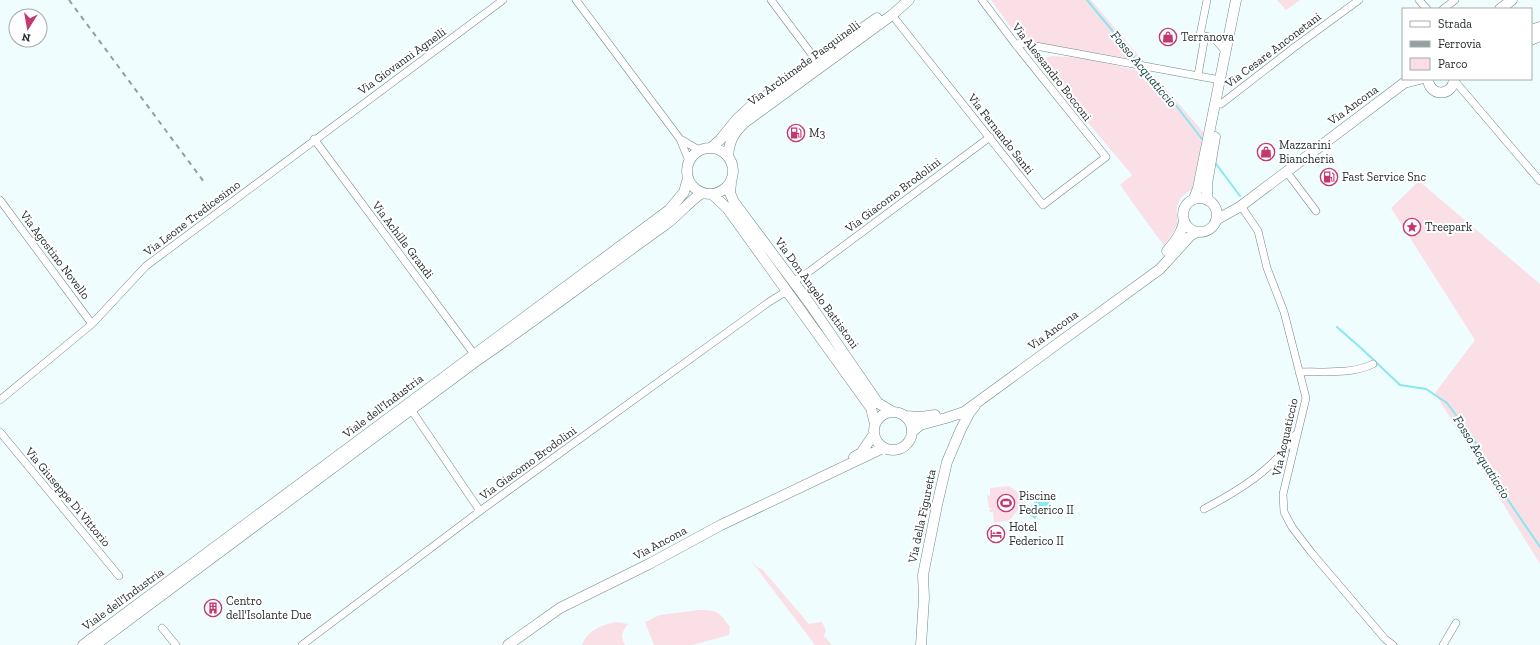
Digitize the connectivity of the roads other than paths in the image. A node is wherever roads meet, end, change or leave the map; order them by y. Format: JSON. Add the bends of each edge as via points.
{"nodes":[{"id":1,"x":503,"y":0,"type":"edge"},
{"id":2,"x":576,"y":0,"type":"edge"},
{"id":3,"x":771,"y":0,"type":"edge"},
{"id":4,"x":898,"y":0,"type":"edge"},
{"id":5,"x":909,"y":0,"type":"edge"},
{"id":6,"x":982,"y":0,"type":"edge"},
{"id":7,"x":1207,"y":0,"type":"edge"},
{"id":8,"x":1236,"y":0,"type":"edge"},
{"id":9,"x":1241,"y":0,"type":"edge"},
{"id":10,"x":1359,"y":0,"type":"edge"},
{"id":11,"x":1419,"y":0,"type":"edge"},
{"id":12,"x":1455,"y":0,"type":"edge"},
{"id":13,"x":1512,"y":0,"type":"edge"},
{"id":14,"x":1426,"y":8,"type":"edge"},
{"id":15,"x":1444,"y":8,"type":"edge"},
{"id":16,"x":1501,"y":8,"type":"edge"},
{"id":17,"x":892,"y":15,"type":"junction"},
{"id":18,"x":1205,"y":36,"type":"junction"},
{"id":19,"x":1016,"y":45,"type":"junction"},
{"id":20,"x":1226,"y":51,"type":"junction"},
{"id":21,"x":816,"y":60,"type":"junction"},
{"id":22,"x":1198,"y":75,"type":"junction"},
{"id":23,"x":1220,"y":80,"type":"junction"},
{"id":24,"x":1407,"y":81,"type":"edge"},
{"id":25,"x":1429,"y":82,"type":"edge"},
{"id":26,"x":1452,"y":83,"type":"edge"},
{"id":27,"x":1392,"y":93,"type":"junction"},
{"id":28,"x":1220,"y":104,"type":"junction"},
{"id":29,"x":990,"y":137,"type":"junction"},
{"id":30,"x":314,"y":139,"type":"junction"},
{"id":31,"x":680,"y":139,"type":"junction"},
{"id":32,"x":712,"y":148,"type":"junction"},
{"id":33,"x":699,"y":150,"type":"junction"},
{"id":34,"x":728,"y":155,"type":"junction"},
{"id":35,"x":1106,"y":157,"type":"joint"},
{"id":36,"x":689,"y":162,"type":"junction"},
{"id":37,"x":1286,"y":171,"type":"junction"},
{"id":38,"x":688,"y":178,"type":"junction"},
{"id":39,"x":1540,"y":181,"type":"edge"},
{"id":40,"x":731,"y":183,"type":"junction"},
{"id":41,"x":702,"y":193,"type":"junction"},
{"id":42,"x":713,"y":194,"type":"junction"},
{"id":43,"x":1194,"y":199,"type":"junction"},
{"id":44,"x":0,"y":200,"type":"edge"},
{"id":45,"x":1210,"y":202,"type":"junction"},
{"id":46,"x":1241,"y":206,"type":"junction"},
{"id":47,"x":1316,"y":211,"type":"dead end"},
{"id":48,"x":1184,"y":220,"type":"junction"},
{"id":49,"x":1216,"y":220,"type":"junction"},
{"id":50,"x":1198,"y":232,"type":"junction"},
{"id":51,"x":794,"y":283,"type":"junction"},
{"id":52,"x":785,"y":290,"type":"junction"},
{"id":53,"x":92,"y":324,"type":"junction"},
{"id":54,"x":474,"y":354,"type":"junction"},
{"id":55,"x":1373,"y":364,"type":"dead end"},
{"id":56,"x":1299,"y":372,"type":"junction"},
{"id":57,"x":0,"y":400,"type":"edge"},
{"id":58,"x":980,"y":400,"type":"junction"},
{"id":59,"x":412,"y":411,"type":"junction"},
{"id":60,"x":893,"y":412,"type":"junction"},
{"id":61,"x":905,"y":416,"type":"junction"},
{"id":62,"x":875,"y":424,"type":"junction"},
{"id":63,"x":1300,"y":428,"type":"junction"},
{"id":64,"x":0,"y":432,"type":"edge"},
{"id":65,"x":912,"y":432,"type":"junction"},
{"id":66,"x":874,"y":434,"type":"junction"},
{"id":67,"x":883,"y":448,"type":"junction"},
{"id":68,"x":830,"y":473,"type":"junction"},
{"id":69,"x":1204,"y":509,"type":"dead end"},
{"id":70,"x":480,"y":511,"type":"junction"},
{"id":71,"x":119,"y":576,"type":"dead end"},
{"id":72,"x":1456,"y":623,"type":"dead end"},
{"id":73,"x":162,"y":628,"type":"dead end"},
{"id":74,"x":83,"y":645,"type":"edge"},
{"id":75,"x":95,"y":645,"type":"edge"},
{"id":76,"x":176,"y":645,"type":"edge"},
{"id":77,"x":302,"y":645,"type":"edge"},
{"id":78,"x":508,"y":645,"type":"edge"},
{"id":79,"x":921,"y":645,"type":"edge"},
{"id":80,"x":1393,"y":645,"type":"edge"},
{"id":81,"x":1443,"y":645,"type":"edge"}],
"edges":[{"from":1,"to":30,"type":"street","name":"Via Giovanni Agnelli"},
{"from":2,"to":31,"type":"street"},
{"from":3,"to":21,"type":"street"},
{"from":4,"to":21,"type":"main road","name":"Via Archimede Pasquinelli"},
{"from":5,"to":17,"type":"main road","name":"Via Archimede Pasquinelli"},
{"from":6,"to":19,"type":"street","name":"Via Alessandro Bocconi"},
{"from":7,"to":18,"type":"street","via":[[1200,35]]},
{"from":8,"to":20,"type":"main road"},
{"from":9,"to":28,"type":"main road"},
{"from":10,"to":28,"type":"street","name":"Via Cesare Anconetani"},
{"from":11,"to":14,"type":"street"},
{"from":12,"to":15,"type":"street"},
{"from":13,"to":16,"type":"main road"},
{"from":17,"to":29,"type":"street","name":"Via Fernando Santi"},
{"from":17,"to":34,"type":"main road","name":"Via Archimede Pasquinelli","via":[[744,123],[734,133]]},
{"from":18,"to":20,"type":"street","via":[[1214,38]]},
{"from":18,"to":22,"type":"street"},
{"from":19,"to":22,"type":"street","via":[[1020,43]]},
{"from":19,"to":35,"type":"street","name":"Via Alessandro Bocconi"},
{"from":20,"to":23,"type":"main road"},
{"from":21,"to":32,"type":"main road","name":"Via Archimede Pasquinelli","via":[[750,107]]},
{"from":22,"to":23,"type":"street"},
{"from":23,"to":43,"type":"main road"},
{"from":24,"to":27,"type":"main road","name":"Via Ancona"},
{"from":25,"to":26,"type":"main road","via":[[1438,93],[1446,92]]},
{"from":25,"to":27,"type":"main road"},
{"from":26,"to":39,"type":"street","via":[[1464,90]]},
{"from":27,"to":37,"type":"main road","name":"Via Ancona"},
{"from":28,"to":45,"type":"main road","via":[[1207,184]]},
{"from":29,"to":35,"type":"street","name":"Via Fernando Santi","via":[[1043,205]]},
{"from":29,"to":51,"type":"street","name":"Via Giacomo Brodolini"},
{"from":30,"to":53,"type":"street","name":"Via Leone Tredicesimo","via":[[146,266]]},
{"from":30,"to":54,"type":"street","name":"Via Achille Grandi"},
{"from":31,"to":33,"type":"street"},
{"from":31,"to":36,"type":"street"},
{"from":32,"to":33,"type":"main road"},
{"from":32,"to":34,"type":"main road"},
{"from":33,"to":36,"type":"main road"},
{"from":34,"to":40,"type":"main road","name":"Via Don Angelo Battistoni","via":[[734,168]]},
{"from":36,"to":38,"type":"main road"},
{"from":37,"to":46,"type":"main road","name":"Via Ancona"},
{"from":37,"to":47,"type":"street"},
{"from":38,"to":41,"type":"main road","via":[[691,185]]},
{"from":38,"to":54,"type":"main road","name":"Viale dell'Industria","via":[[684,192],[669,210]]},
{"from":40,"to":42,"type":"main road"},
{"from":40,"to":51,"type":"main road","name":"Via Don Angelo Battistoni","via":[[730,193],[734,202]]},
{"from":41,"to":42,"type":"main road"},
{"from":41,"to":59,"type":"main road","name":"Viale dell'Industria","via":[[671,221],[475,362]]},
{"from":42,"to":52,"type":"main road","name":"Via Don Angelo Battistoni","via":[[727,208]]},
{"from":43,"to":45,"type":"main road"},
{"from":43,"to":48,"type":"main road","via":[[1186,206]]},
{"from":44,"to":53,"type":"street","name":"Via Agostino Novello"},
{"from":45,"to":46,"type":"main road","via":[[1230,207]]},
{"from":45,"to":49,"type":"main road","via":[[1216,212]]},
{"from":46,"to":49,"type":"main road","name":"Via Ancona"},
{"from":46,"to":56,"type":"street","name":"Via Acquaticcio","via":[[1258,231],[1267,268],[1284,312]]},
{"from":48,"to":50,"type":"main road","via":[[1191,229]]},
{"from":48,"to":61,"type":"main road","name":"Via Ancona","via":[[1174,244],[1154,265],[962,405],[944,413],[921,418]]},
{"from":49,"to":50,"type":"main road","via":[[1209,229]]},
{"from":50,"to":58,"type":"main road","name":"Via Ancona","via":[[1191,235],[1160,269]]},
{"from":51,"to":60,"type":"main road","name":"Via Don Angelo Battistoni","via":[[878,403]]},
{"from":52,"to":62,"type":"main road","name":"Via Don Angelo Battistoni","via":[[871,408]]},
{"from":52,"to":70,"type":"street","name":"Via Giacomo Brodolini"},
{"from":53,"to":57,"type":"street","name":"Via Leone Tredicesimo"},
{"from":54,"to":74,"type":"main road","name":"Viale dell'Industria"},
{"from":55,"to":56,"type":"street","via":[[1338,372]]},
{"from":56,"to":63,"type":"street","name":"Via Acquaticcio","via":[[1306,398]]},
{"from":58,"to":65,"type":"main road","name":"Via Ancona","via":[[964,412],[920,425]]},
{"from":58,"to":79,"type":"main road","name":"Via della Figuretta","via":[[970,412],[947,462],[923,575]]},
{"from":59,"to":70,"type":"street","name":"Viale dell'Industria"},
{"from":59,"to":75,"type":"main road","name":"Viale dell'Industria"},
{"from":60,"to":61,"type":"main road","name":"Via Ancona"},
{"from":60,"to":62,"type":"main road","via":[[882,415]]},
{"from":61,"to":65,"type":"main road","via":[[911,423]]},
{"from":62,"to":66,"type":"main road","name":"Via Ancona"},
{"from":63,"to":69,"type":"street","via":[[1286,450],[1261,474]]},
{"from":63,"to":80,"type":"street","name":"Via Acquaticcio","via":[[1283,494],[1284,512],[1311,552],[1385,639]]},
{"from":64,"to":71,"type":"street","name":"Via Giuseppe Di Vittorio"},
{"from":65,"to":67,"type":"main road","name":"Via Ancona","via":[[910,441],[903,448]]},
{"from":66,"to":67,"type":"main road"},
{"from":66,"to":68,"type":"main road","name":"Via Ancona","via":[[861,453]]},
{"from":67,"to":68,"type":"main road","name":"Via Ancona"},
{"from":68,"to":78,"type":"main road","name":"Via Ancona","via":[[560,608]]},
{"from":70,"to":77,"type":"street","name":"Via Giacomo Brodolini"},
{"from":72,"to":81,"type":"street"},
{"from":73,"to":76,"type":"street"}]}
